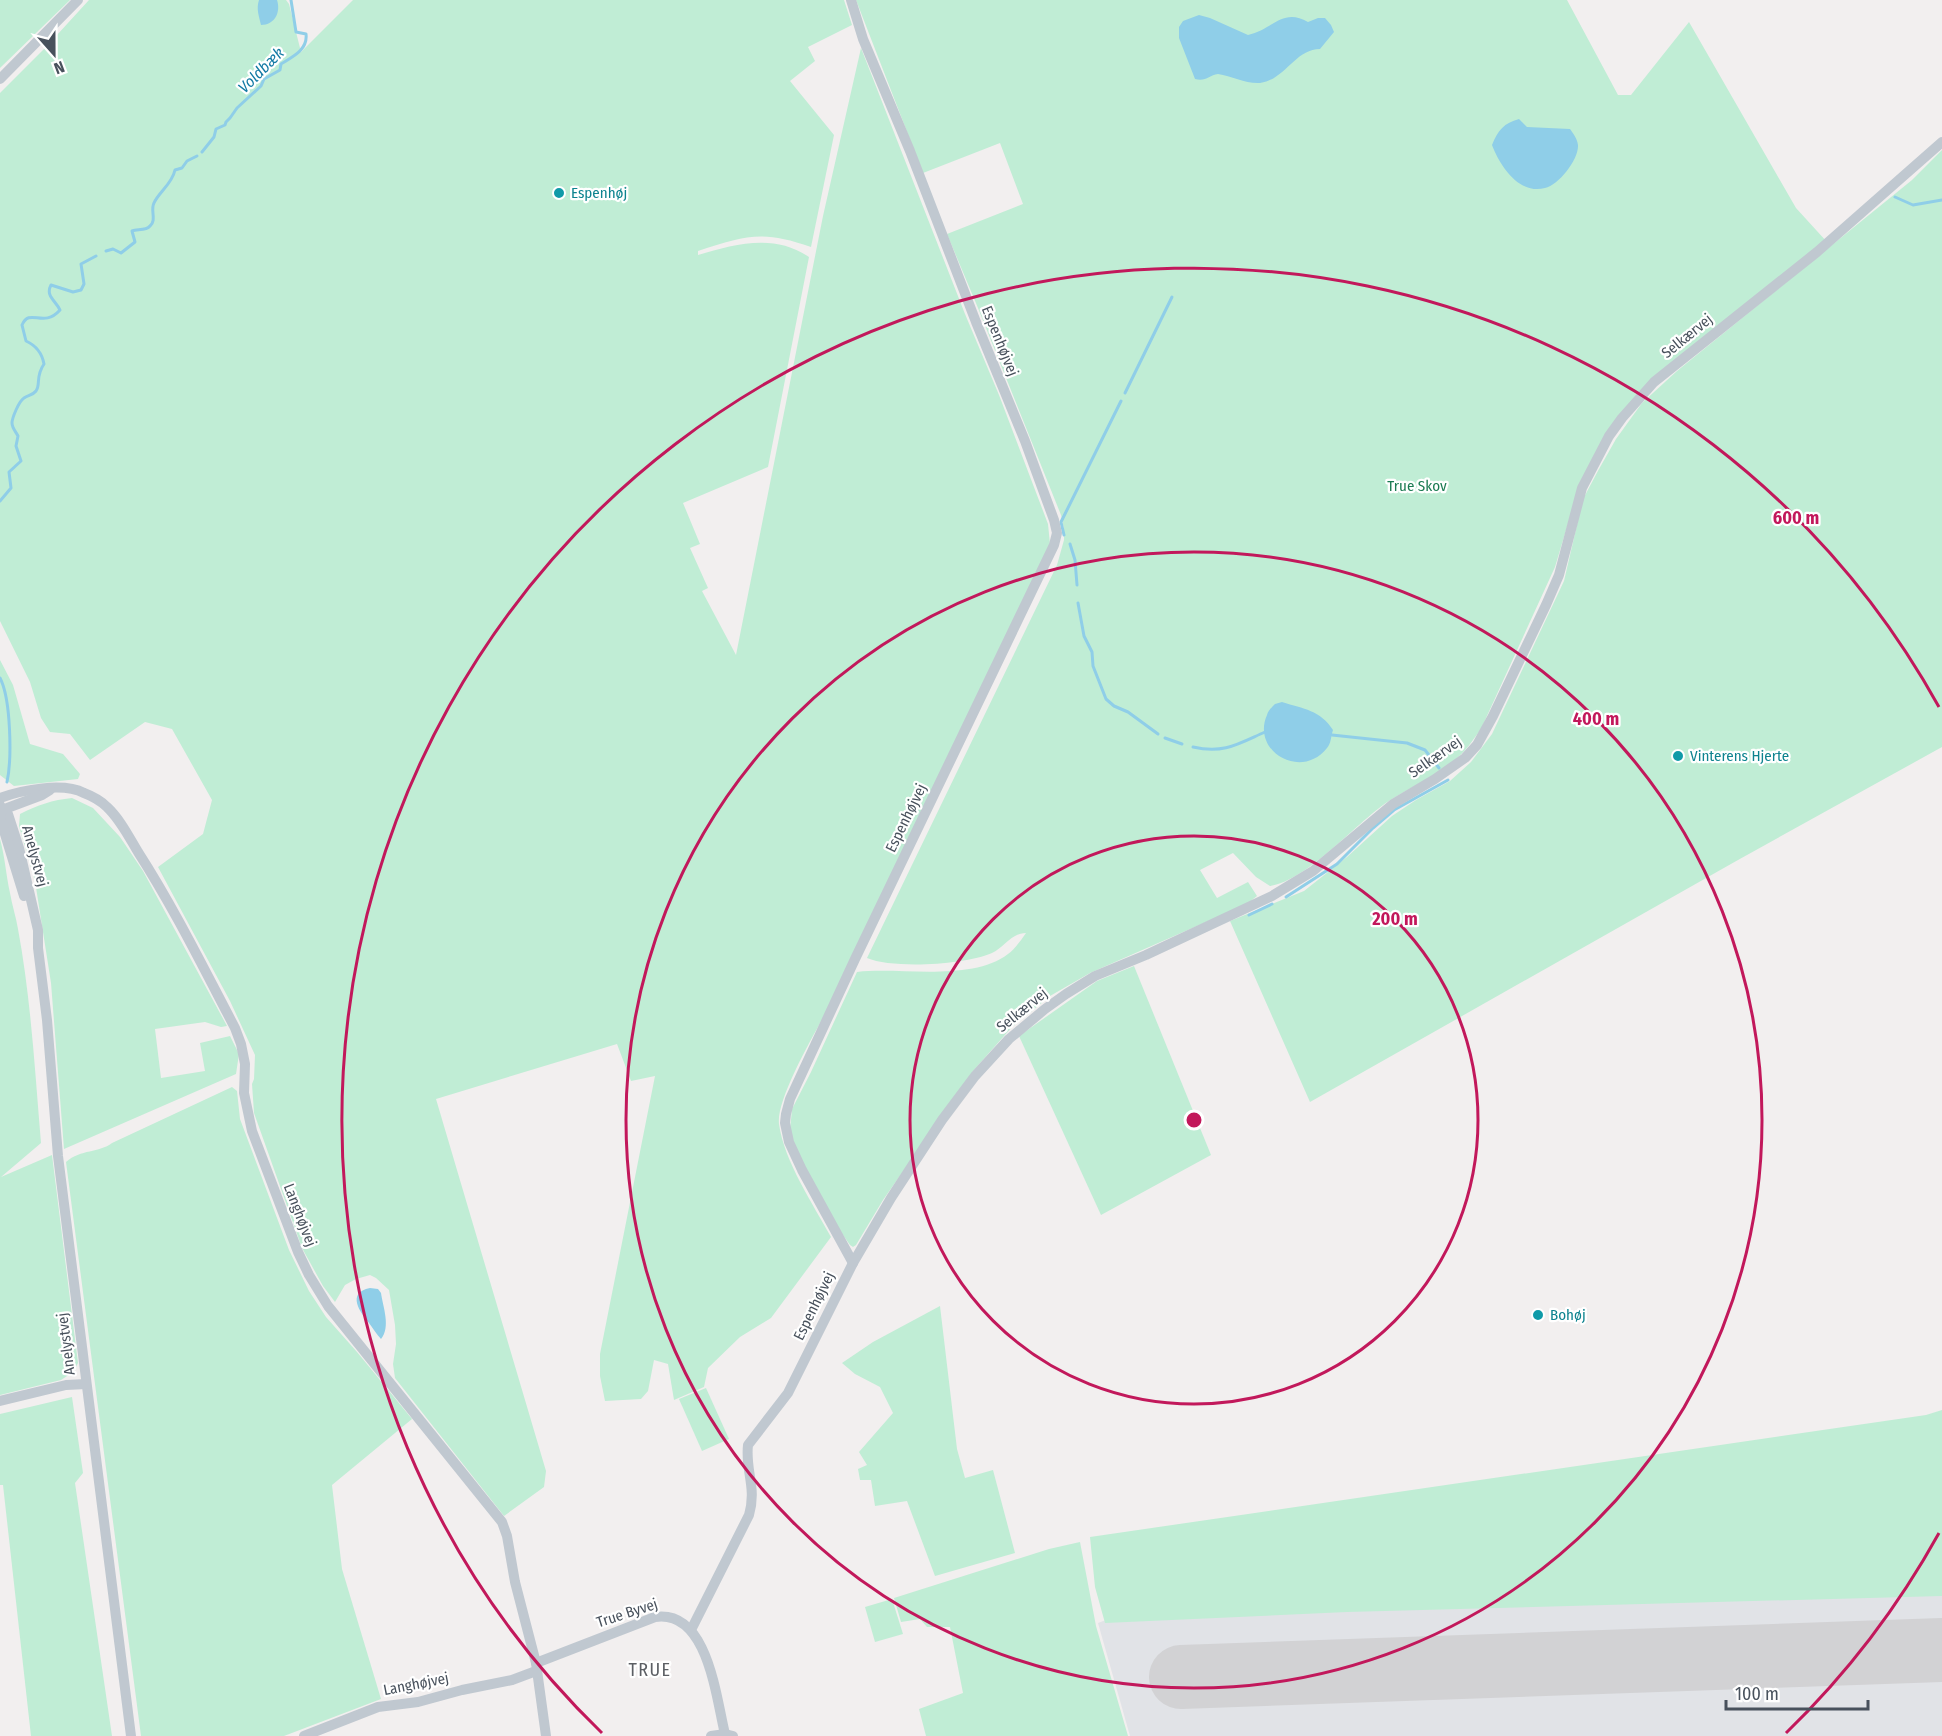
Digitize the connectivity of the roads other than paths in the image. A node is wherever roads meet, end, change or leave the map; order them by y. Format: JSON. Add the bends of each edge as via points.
{"nodes":[{"id":1,"x":78,"y":0,"type":"edge"},
{"id":2,"x":851,"y":0,"type":"edge"},
{"id":3,"x":0,"y":79,"type":"edge"},
{"id":4,"x":1942,"y":142,"type":"edge"},
{"id":5,"x":50,"y":789,"type":"junction"},
{"id":6,"x":0,"y":798,"type":"edge"},
{"id":7,"x":1,"y":808,"type":"edge"},
{"id":8,"x":853,"y":1263,"type":"junction"},
{"id":9,"x":86,"y":1384,"type":"junction"},
{"id":10,"x":0,"y":1401,"type":"edge"},
{"id":11,"x":691,"y":1630,"type":"junction"},
{"id":12,"x":536,"y":1667,"type":"junction"},
{"id":13,"x":729,"y":1735,"type":"edge"},
{"id":14,"x":131,"y":1736,"type":"edge"},
{"id":15,"x":304,"y":1736,"type":"edge"},
{"id":16,"x":546,"y":1736,"type":"edge"},
{"id":17,"x":711,"y":1736,"type":"edge"}],
"edges":[{"from":1,"to":3,"type":"street"},
{"from":2,"to":8,"type":"street","name":"Espenhøjvej","via":[[863,39],[1025,441],[1057,533],[790,1099],[786,1132],[795,1156]]},
{"from":4,"to":8,"type":"street","name":"Selkærvej","via":[[1817,252],[1654,382],[1622,418],[1582,488],[1559,574],[1546,605],[1493,716],[1465,758],[1393,804],[1312,871],[1272,896],[1095,976],[1045,1009],[1009,1039],[975,1076],[891,1198]]},
{"from":5,"to":6,"type":"street","name":"Langhøjvej"},
{"from":5,"to":7,"type":"street","name":"Langhøjvej"},
{"from":5,"to":12,"type":"street","name":"Langhøjvej","via":[[80,791],[108,808],[157,881],[238,1036],[245,1064],[243,1093],[252,1131],[309,1275],[328,1306],[502,1522]]},
{"from":7,"to":9,"type":"street","name":"Anelystvej","via":[[8,814],[19,848],[38,930],[58,1156]]},
{"from":8,"to":11,"type":"street","name":"Espenhøjvej","via":[[788,1393],[748,1445],[753,1489],[749,1515]]},
{"from":9,"to":10,"type":"street"},
{"from":9,"to":14,"type":"street","name":"Anelystvej"},
{"from":11,"to":12,"type":"street","name":"True Byvej","via":[[667,1615],[655,1617]]},
{"from":11,"to":13,"type":"street","via":[[703,1649]]},
{"from":12,"to":15,"type":"street","name":"Langhøjvej","via":[[512,1680],[378,1707]]},
{"from":12,"to":16,"type":"street"},
{"from":13,"to":17,"type":"street"}]}
